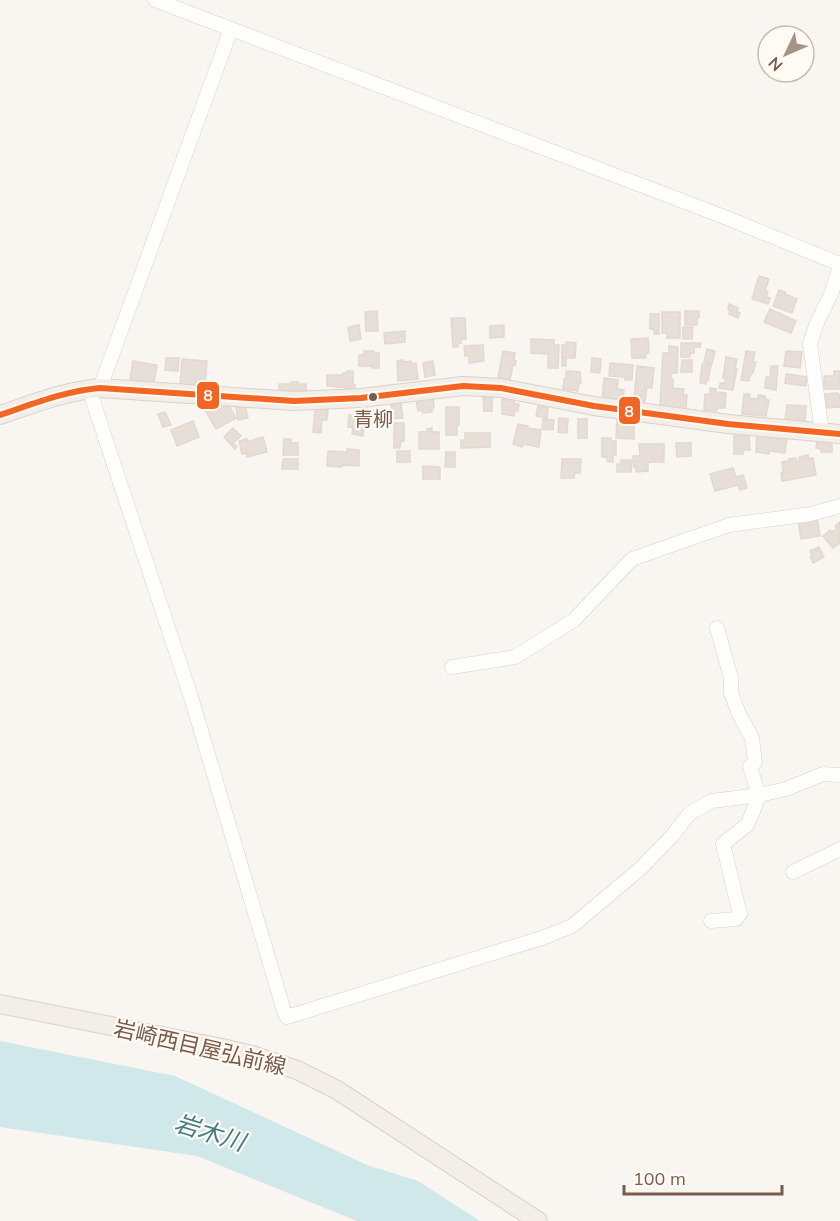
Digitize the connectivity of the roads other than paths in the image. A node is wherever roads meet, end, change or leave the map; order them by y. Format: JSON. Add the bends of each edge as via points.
{"nodes":[{"id":1,"x":155,"y":0,"type":"edge"},
{"id":2,"x":231,"y":29,"type":"junction"},
{"id":3,"x":840,"y":265,"type":"edge"},
{"id":4,"x":835,"y":297,"type":"edge"},
{"id":5,"x":94,"y":388,"type":"junction"},
{"id":6,"x":0,"y":415,"type":"edge"},
{"id":7,"x":831,"y":433,"type":"edge"},
{"id":8,"x":840,"y":506,"type":"edge"},
{"id":9,"x":717,"y":628,"type":"dead end"},
{"id":10,"x":452,"y":667,"type":"dead end"},
{"id":11,"x":840,"y":775,"type":"edge"},
{"id":12,"x":759,"y":795,"type":"junction"},
{"id":13,"x":840,"y":849,"type":"edge"},
{"id":14,"x":793,"y":872,"type":"dead end"},
{"id":15,"x":711,"y":921,"type":"dead end"},
{"id":16,"x":0,"y":1004,"type":"edge"},
{"id":17,"x":538,"y":1221,"type":"edge"}],
"edges":[{"from":1,"to":2,"type":"street"},
{"from":2,"to":3,"type":"street","via":[[711,211]]},
{"from":2,"to":5,"type":"street"},
{"from":3,"to":4,"type":"street"},
{"from":4,"to":7,"type":"street","via":[[816,325],[810,344]]},
{"from":5,"to":6,"type":"main road"},
{"from":5,"to":7,"type":"main road","via":[[294,400],[361,398],[463,386],[501,388],[617,409]]},
{"from":5,"to":12,"type":"street","via":[[287,1017],[572,926],[641,868],[690,813],[711,801]]},
{"from":8,"to":10,"type":"street","via":[[729,525],[632,559],[574,620],[515,657]]},
{"from":9,"to":12,"type":"street","via":[[731,678],[731,693],[752,738],[755,762],[750,767]]},
{"from":11,"to":12,"type":"street","via":[[823,774]]},
{"from":12,"to":15,"type":"street","via":[[747,825],[723,844],[740,914],[736,919]]},
{"from":13,"to":14,"type":"street"},
{"from":16,"to":17,"type":"main road","name":"岩崎西目屋弘前線","via":[[222,1048],[297,1070],[337,1090]]}]}
